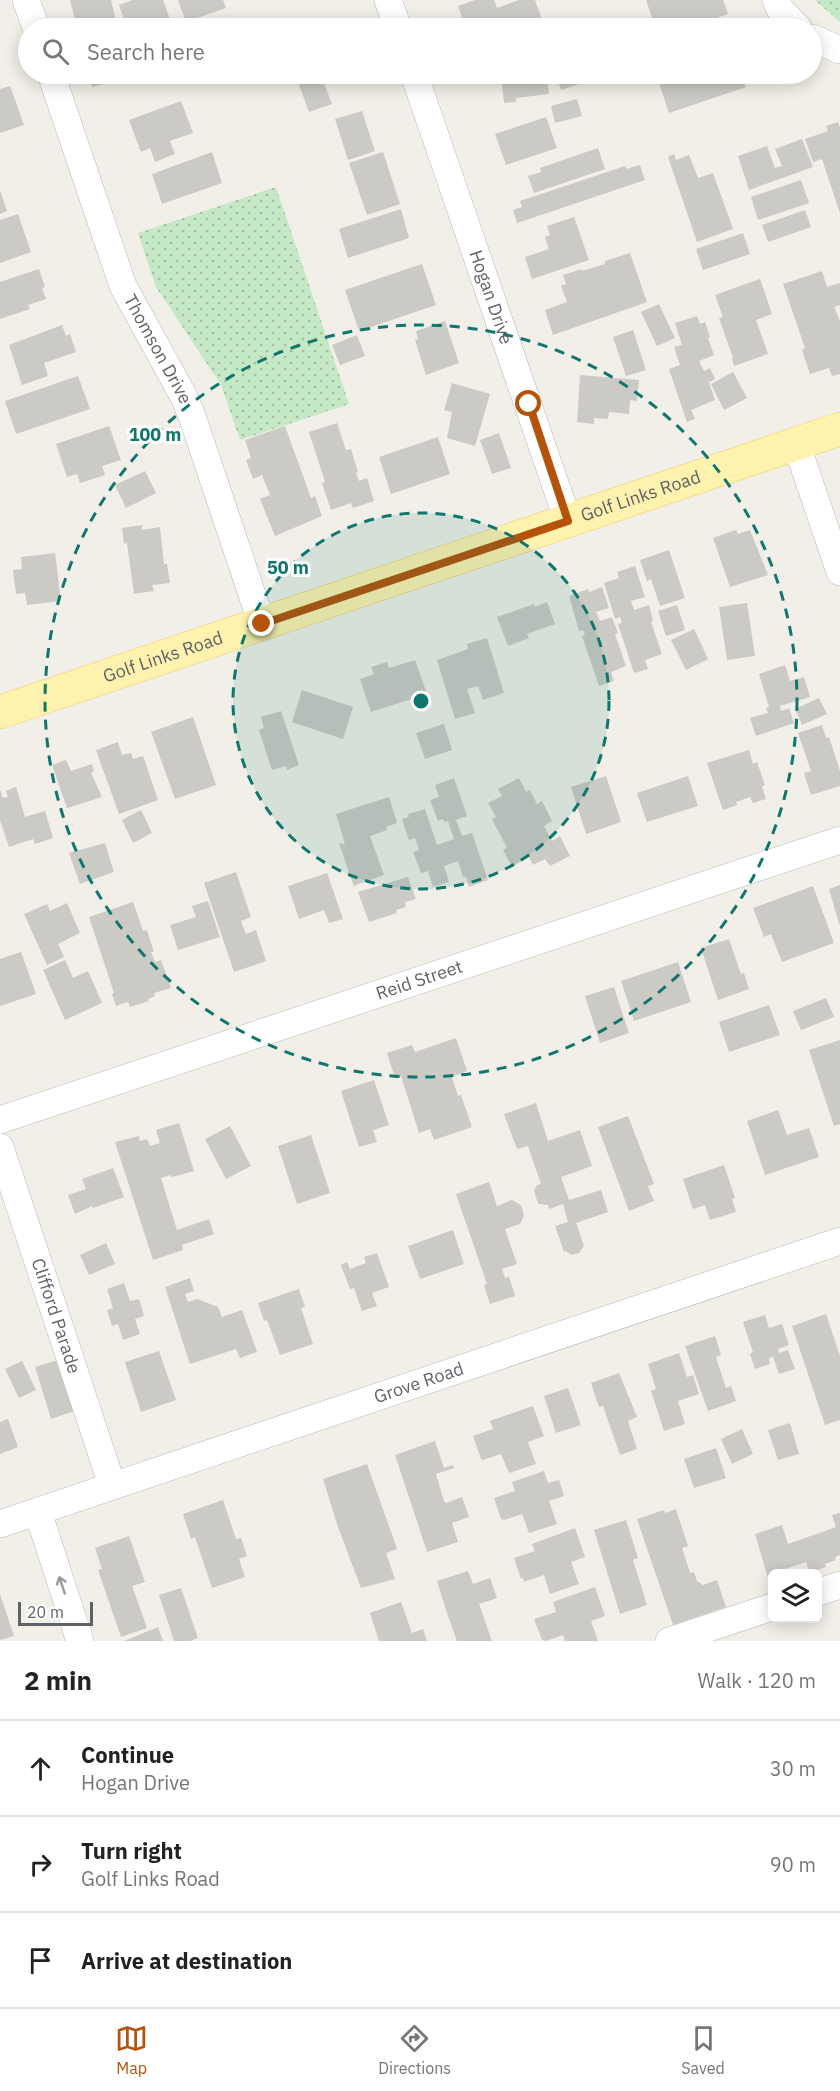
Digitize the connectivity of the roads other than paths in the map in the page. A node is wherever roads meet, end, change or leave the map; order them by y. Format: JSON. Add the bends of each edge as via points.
{"nodes":[{"id":1,"x":26,"y":0,"type":"edge"},
{"id":2,"x":388,"y":0,"type":"edge"},
{"id":3,"x":776,"y":0,"type":"edge"},
{"id":4,"x":32,"y":18,"type":"edge"},
{"id":5,"x":394,"y":18,"type":"edge"},
{"id":6,"x":789,"y":18,"type":"edge"},
{"id":7,"x":822,"y":42,"type":"edge"},
{"id":8,"x":840,"y":50,"type":"edge"},
{"id":9,"x":54,"y":84,"type":"edge"},
{"id":10,"x":417,"y":84,"type":"edge"},
{"id":11,"x":840,"y":429,"type":"edge"},
{"id":12,"x":796,"y":443,"type":"junction"},
{"id":13,"x":568,"y":521,"type":"junction"},
{"id":14,"x":840,"y":572,"type":"edge"},
{"id":15,"x":262,"y":624,"type":"junction"},
{"id":16,"x":0,"y":712,"type":"edge"},
{"id":17,"x":840,"y":840,"type":"edge"},
{"id":18,"x":0,"y":1120,"type":"edge"},
{"id":19,"x":0,"y":1148,"type":"edge"},
{"id":20,"x":840,"y":1241,"type":"edge"},
{"id":21,"x":112,"y":1485,"type":"junction"},
{"id":22,"x":38,"y":1512,"type":"junction"},
{"id":23,"x":0,"y":1524,"type":"edge"},
{"id":24,"x":840,"y":1584,"type":"edge"},
{"id":25,"x":822,"y":1591,"type":"edge"},
{"id":26,"x":768,"y":1608,"type":"edge"},
{"id":27,"x":80,"y":1641,"type":"edge"},
{"id":28,"x":669,"y":1641,"type":"edge"}],
"edges":[{"from":1,"to":4,"type":"street"},
{"from":2,"to":5,"type":"street"},
{"from":3,"to":6,"type":"street"},
{"from":7,"to":8,"type":"street"},
{"from":9,"to":15,"type":"street","name":"Thomson Drive","via":[[123,286],[192,416]]},
{"from":10,"to":13,"type":"street","name":"Hogan Drive"},
{"from":11,"to":12,"type":"main road","name":"Golf Links Road"},
{"from":12,"to":13,"type":"main road","name":"Golf Links Road"},
{"from":12,"to":14,"type":"street"},
{"from":13,"to":15,"type":"main road","name":"Golf Links Road"},
{"from":15,"to":16,"type":"main road","name":"Golf Links Road"},
{"from":17,"to":18,"type":"street","name":"Reid Street"},
{"from":19,"to":21,"type":"street","name":"Clifford Parade"},
{"from":20,"to":21,"type":"street","name":"Grove Road"},
{"from":21,"to":22,"type":"street","name":"Grove Road"},
{"from":22,"to":23,"type":"street","name":"Grove Road"},
{"from":27,"to":22,"type":"street","one_way":true},
{"from":24,"to":25,"type":"street"},
{"from":26,"to":28,"type":"street"}]}
